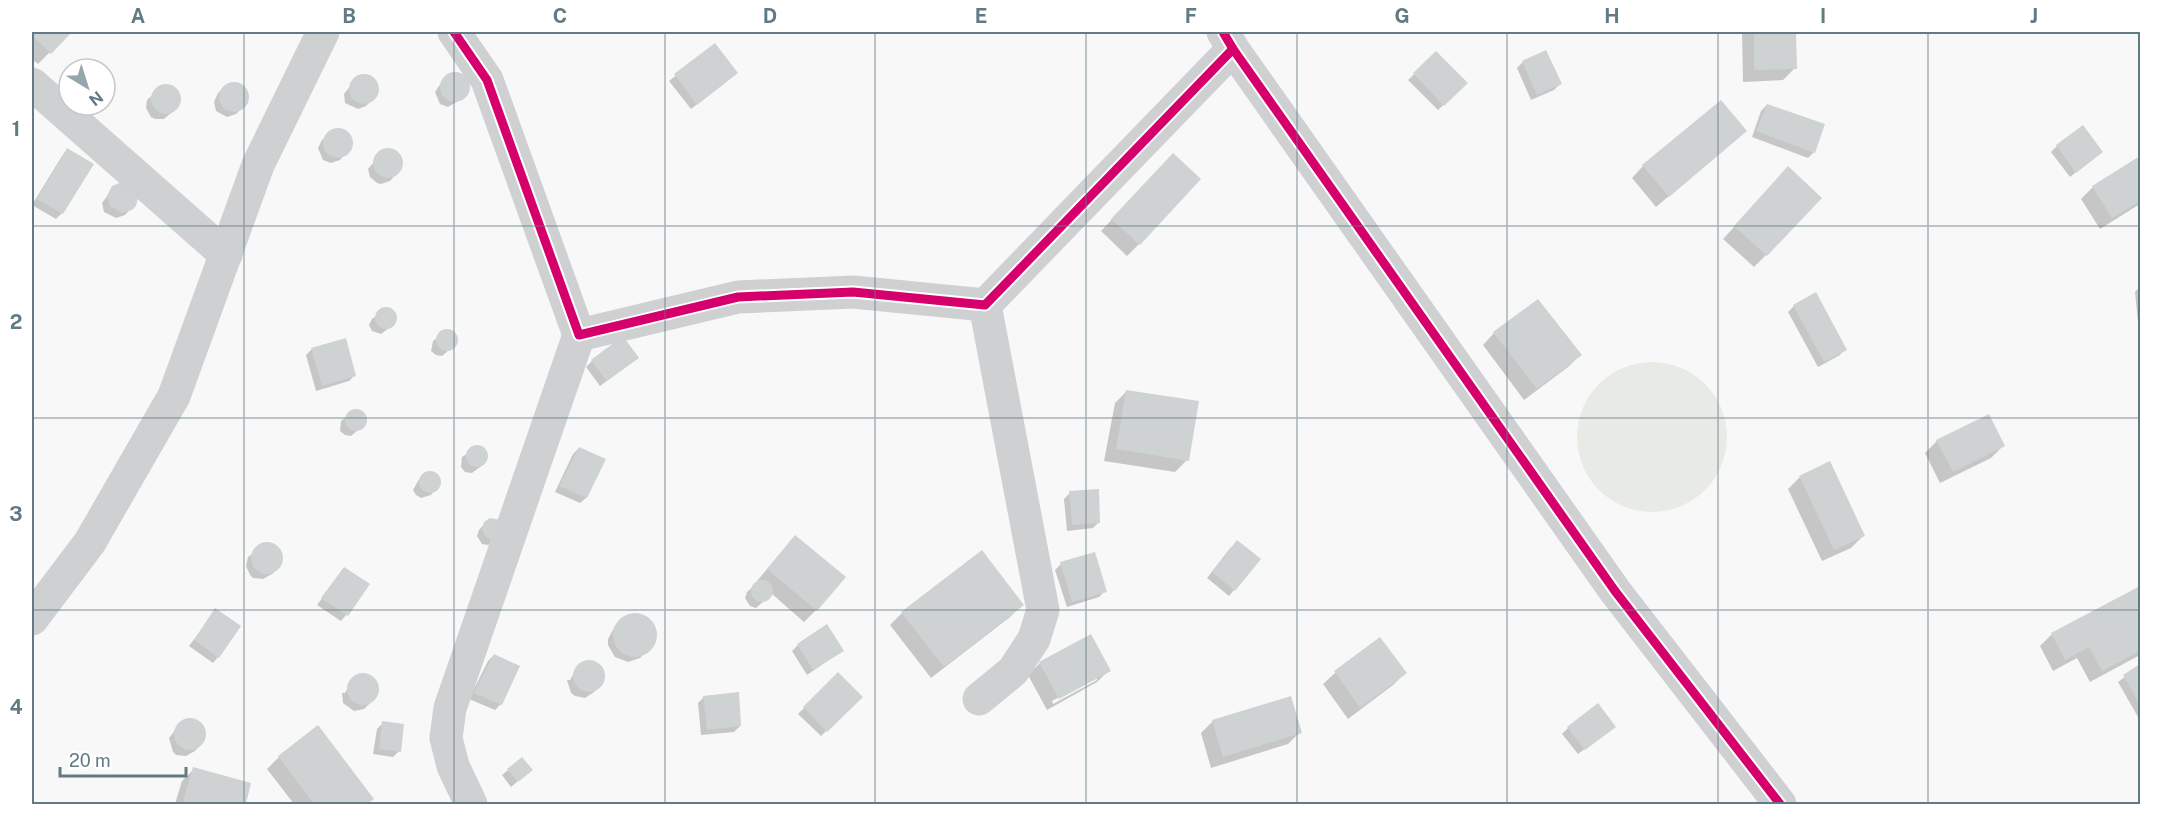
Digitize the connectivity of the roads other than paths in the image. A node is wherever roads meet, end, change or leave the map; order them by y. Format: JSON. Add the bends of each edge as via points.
{"nodes":[{"id":1,"x":323,"y":32,"type":"edge"},
{"id":2,"x":454,"y":32,"type":"edge"},
{"id":3,"x":1228,"y":40,"type":"edge"},
{"id":4,"x":32,"y":84,"type":"edge"},
{"id":5,"x":226,"y":255,"type":"junction"},
{"id":6,"x":985,"y":305,"type":"junction"},
{"id":7,"x":579,"y":335,"type":"junction"},
{"id":8,"x":32,"y":619,"type":"edge"},
{"id":9,"x":979,"y":699,"type":"dead end"},
{"id":10,"x":471,"y":804,"type":"edge"},
{"id":11,"x":1780,"y":804,"type":"edge"}],
"edges":[{"from":1,"to":5,"type":"street","via":[[258,165]]},
{"from":2,"to":7,"type":"street","via":[[487,80]]},
{"from":3,"to":6,"type":"street"},
{"from":3,"to":11,"type":"street","via":[[1616,591]]},
{"from":4,"to":5,"type":"street"},
{"from":5,"to":8,"type":"street","via":[[174,396],[90,542]]},
{"from":6,"to":7,"type":"street","via":[[853,292],[738,297]]},
{"from":6,"to":9,"type":"street","via":[[1042,610],[1034,639],[1012,671]]},
{"from":7,"to":10,"type":"street","via":[[450,708],[446,738],[453,766]]}]}
